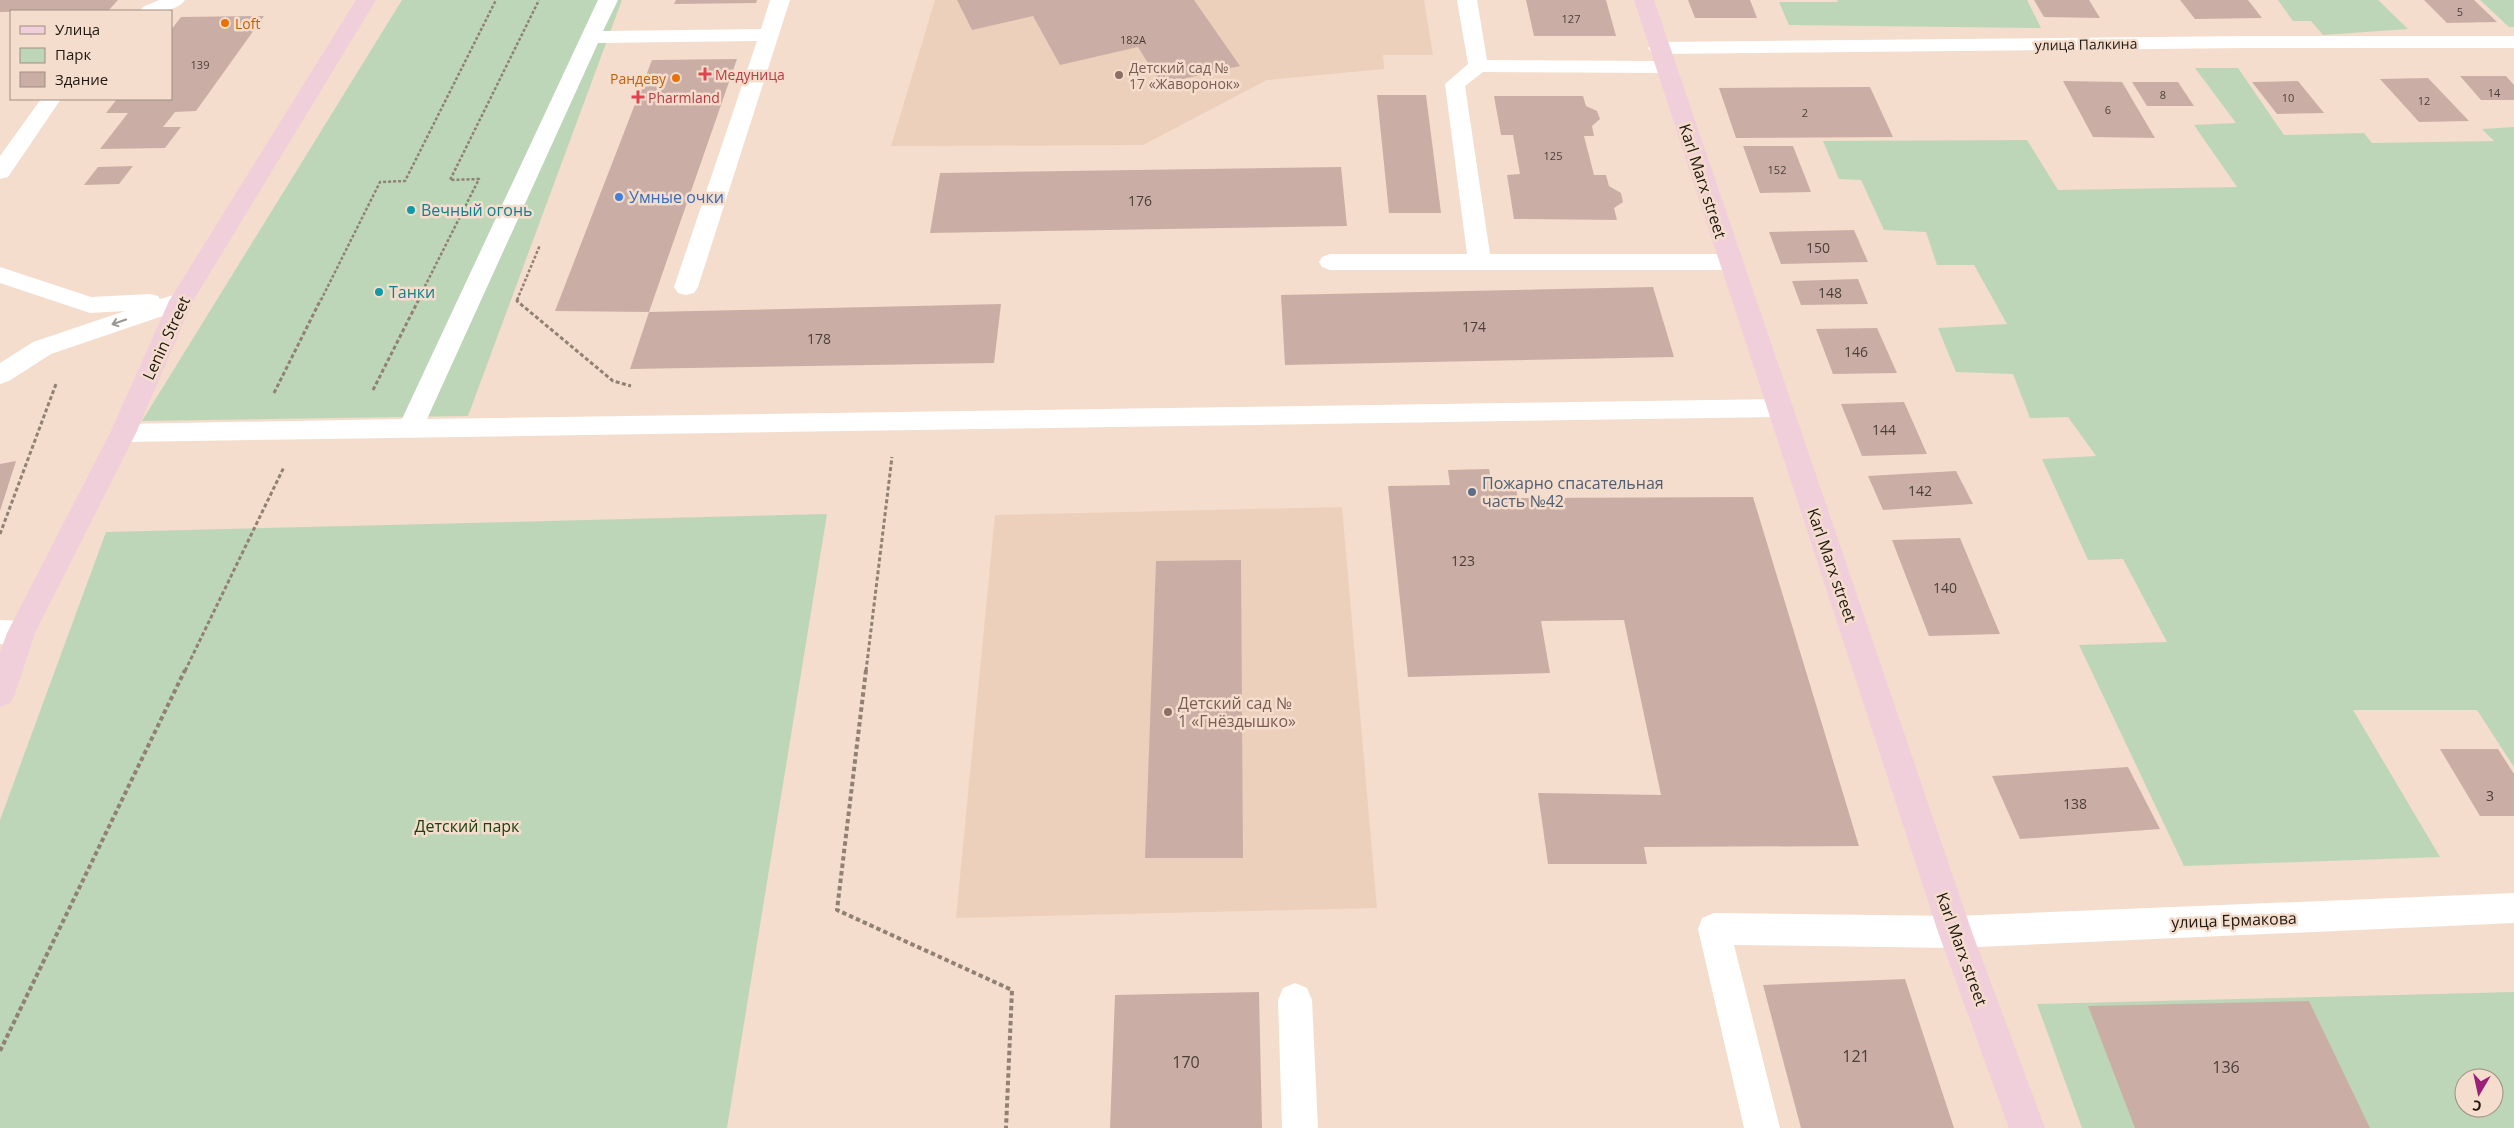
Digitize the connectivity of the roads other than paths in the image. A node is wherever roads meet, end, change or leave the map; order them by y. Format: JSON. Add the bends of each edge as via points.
{"nodes":[{"id":1,"x":176,"y":0,"type":"edge"},
{"id":2,"x":366,"y":0,"type":"edge"},
{"id":3,"x":608,"y":0,"type":"edge"},
{"id":4,"x":780,"y":0,"type":"edge"},
{"id":5,"x":1467,"y":0,"type":"edge"},
{"id":6,"x":1644,"y":0,"type":"edge"},
{"id":7,"x":152,"y":10,"type":"edge"},
{"id":8,"x":768,"y":36,"type":"junction"},
{"id":9,"x":591,"y":37,"type":"junction"},
{"id":10,"x":2514,"y":42,"type":"edge"},
{"id":11,"x":1662,"y":57,"type":"junction"},
{"id":12,"x":1478,"y":66,"type":"junction"},
{"id":13,"x":50,"y":100,"type":"edge"},
{"id":14,"x":0,"y":172,"type":"edge"},
{"id":15,"x":1330,"y":262,"type":"dead end"},
{"id":16,"x":1480,"y":262,"type":"junction"},
{"id":17,"x":1730,"y":262,"type":"junction"},
{"id":18,"x":0,"y":275,"type":"edge"},
{"id":19,"x":686,"y":287,"type":"dead end"},
{"id":20,"x":181,"y":301,"type":"junction"},
{"id":21,"x":0,"y":375,"type":"edge"},
{"id":22,"x":1779,"y":408,"type":"junction"},
{"id":23,"x":411,"y":427,"type":"junction"},
{"id":24,"x":122,"y":433,"type":"junction"},
{"id":25,"x":11,"y":633,"type":"edge"},
{"id":26,"x":0,"y":694,"type":"edge"},
{"id":27,"x":2514,"y":908,"type":"edge"},
{"id":28,"x":1955,"y":932,"type":"junction"},
{"id":29,"x":1295,"y":1000,"type":"dead end"},
{"id":30,"x":1300,"y":1128,"type":"edge"},
{"id":31,"x":1762,"y":1128,"type":"edge"},
{"id":32,"x":2027,"y":1128,"type":"edge"}],
"edges":[{"from":1,"to":7,"type":"street"},
{"from":2,"to":20,"type":"street","name":"Lenin Street"},
{"from":3,"to":9,"type":"street"},
{"from":4,"to":8,"type":"street"},
{"from":5,"to":12,"type":"street"},
{"from":6,"to":11,"type":"street","name":"Karl Marx street"},
{"from":8,"to":9,"type":"street"},
{"from":8,"to":19,"type":"street"},
{"from":9,"to":23,"type":"street"},
{"from":10,"to":11,"type":"street","name":"улица Палкина","via":[[2247,42]]},
{"from":11,"to":12,"type":"street","name":"улица Палкина"},
{"from":11,"to":17,"type":"street","name":"Karl Marx street"},
{"from":12,"to":16,"type":"street","via":[[1455,84]]},
{"from":13,"to":14,"type":"street"},
{"from":15,"to":16,"type":"street"},
{"from":16,"to":17,"type":"street"},
{"from":17,"to":22,"type":"street","name":"Karl Marx street"},
{"from":18,"to":20,"type":"street","via":[[90,305]]},
{"from":20,"to":21,"type":"street","one_way":true,"via":[[42,348]]},
{"from":20,"to":24,"type":"street","name":"Lenin Street"},
{"from":22,"to":23,"type":"street"},
{"from":22,"to":28,"type":"street","name":"Karl Marx street"},
{"from":23,"to":24,"type":"street"},
{"from":24,"to":25,"type":"street","name":"Lenin Street"},
{"from":25,"to":26,"type":"street","name":"Lenin Street"},
{"from":27,"to":28,"type":"street","name":"улица Ермакова"},
{"from":28,"to":31,"type":"street","name":"улица Ермакова","via":[[1714,929]]},
{"from":28,"to":32,"type":"street","name":"Karl Marx street"},
{"from":29,"to":30,"type":"street"}]}
